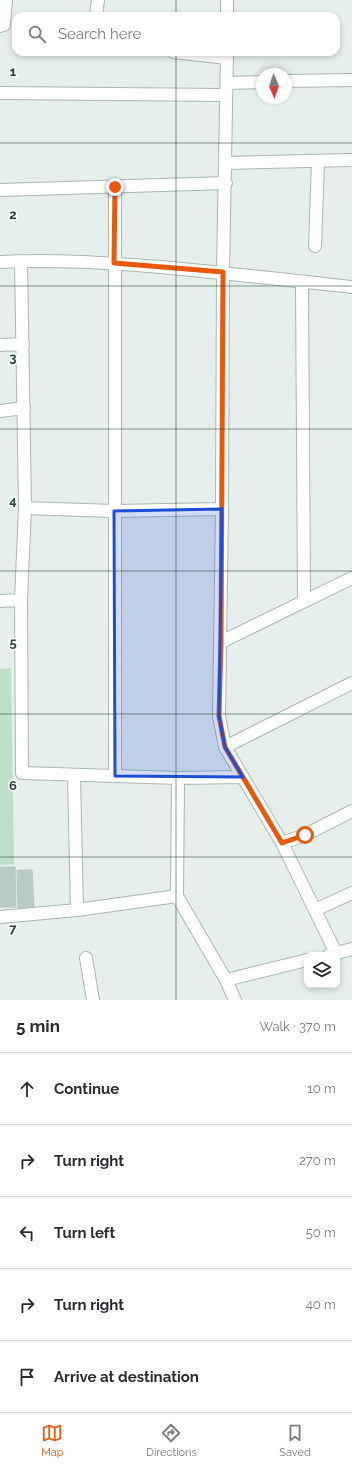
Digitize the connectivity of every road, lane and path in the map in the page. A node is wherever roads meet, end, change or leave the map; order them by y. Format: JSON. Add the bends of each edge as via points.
{"nodes":[{"id":1,"x":6,"y":0,"type":"edge"},
{"id":2,"x":98,"y":0,"type":"edge"},
{"id":3,"x":228,"y":0,"type":"edge"},
{"id":4,"x":96,"y":12,"type":"edge"},
{"id":5,"x":227,"y":12,"type":"edge"},
{"id":6,"x":0,"y":26,"type":"edge"},
{"id":7,"x":227,"y":56,"type":"edge"},
{"id":8,"x":352,"y":80,"type":"edge"},
{"id":9,"x":292,"y":81,"type":"edge"},
{"id":10,"x":256,"y":82,"type":"edge"},
{"id":11,"x":227,"y":83,"type":"junction"},
{"id":12,"x":0,"y":92,"type":"edge"},
{"id":13,"x":226,"y":95,"type":"junction"},
{"id":14,"x":352,"y":160,"type":"edge"},
{"id":15,"x":318,"y":161,"type":"junction"},
{"id":16,"x":226,"y":163,"type":"junction"},
{"id":17,"x":226,"y":183,"type":"junction"},
{"id":18,"x":115,"y":187,"type":"junction"},
{"id":19,"x":0,"y":190,"type":"edge"},
{"id":20,"x":315,"y":246,"type":"dead end"},
{"id":21,"x":21,"y":260,"type":"junction"},
{"id":22,"x":0,"y":262,"type":"edge"},
{"id":23,"x":114,"y":263,"type":"junction"},
{"id":24,"x":223,"y":272,"type":"junction"},
{"id":25,"x":302,"y":282,"type":"junction"},
{"id":26,"x":352,"y":288,"type":"edge"},
{"id":27,"x":23,"y":344,"type":"junction"},
{"id":28,"x":0,"y":345,"type":"edge"},
{"id":29,"x":24,"y":408,"type":"junction"},
{"id":30,"x":0,"y":411,"type":"edge"},
{"id":31,"x":25,"y":508,"type":"junction"},
{"id":32,"x":222,"y":510,"type":"junction"},
{"id":33,"x":114,"y":511,"type":"junction"},
{"id":34,"x":352,"y":578,"type":"edge"},
{"id":35,"x":21,"y":600,"type":"junction"},
{"id":36,"x":0,"y":601,"type":"edge"},
{"id":37,"x":304,"y":601,"type":"junction"},
{"id":38,"x":221,"y":642,"type":"junction"},
{"id":39,"x":352,"y":683,"type":"edge"},
{"id":40,"x":225,"y":747,"type":"junction"},
{"id":41,"x":74,"y":776,"type":"junction"},
{"id":42,"x":115,"y":776,"type":"junction"},
{"id":43,"x":243,"y":777,"type":"junction"},
{"id":44,"x":178,"y":778,"type":"junction"},
{"id":45,"x":352,"y":811,"type":"edge"},
{"id":46,"x":282,"y":843,"type":"junction"},
{"id":47,"x":352,"y":893,"type":"edge"},
{"id":48,"x":177,"y":896,"type":"junction"},
{"id":49,"x":77,"y":910,"type":"junction"},
{"id":50,"x":314,"y":910,"type":"junction"},
{"id":51,"x":0,"y":917,"type":"edge"},
{"id":52,"x":352,"y":949,"type":"edge"},
{"id":53,"x":331,"y":952,"type":"edge"},
{"id":54,"x":340,"y":952,"type":"edge"},
{"id":55,"x":86,"y":958,"type":"dead end"},
{"id":56,"x":304,"y":961,"type":"edge"},
{"id":57,"x":226,"y":980,"type":"junction"},
{"id":58,"x":93,"y":1000,"type":"edge"},
{"id":59,"x":234,"y":1000,"type":"edge"}],
"edges":[{"from":1,"to":6,"type":"street","via":[[4,25]]},
{"from":2,"to":4,"type":"street"},
{"from":3,"to":5,"type":"street"},
{"from":7,"to":11,"type":"street"},
{"from":8,"to":9,"type":"street"},
{"from":10,"to":11,"type":"street"},
{"from":11,"to":13,"type":"street"},
{"from":12,"to":13,"type":"street"},
{"from":13,"to":16,"type":"street"},
{"from":14,"to":15,"type":"street"},
{"from":15,"to":16,"type":"street"},
{"from":15,"to":20,"type":"street"},
{"from":16,"to":17,"type":"street"},
{"from":17,"to":18,"type":"street"},
{"from":17,"to":24,"type":"street"},
{"from":18,"to":19,"type":"street"},
{"from":18,"to":23,"type":"street"},
{"from":21,"to":22,"type":"street"},
{"from":21,"to":23,"type":"street"},
{"from":21,"to":27,"type":"street"},
{"from":23,"to":24,"type":"street"},
{"from":23,"to":33,"type":"street"},
{"from":24,"to":25,"type":"street"},
{"from":24,"to":32,"type":"street"},
{"from":25,"to":26,"type":"street"},
{"from":25,"to":37,"type":"street"},
{"from":27,"to":28,"type":"street"},
{"from":27,"to":29,"type":"street"},
{"from":29,"to":30,"type":"street"},
{"from":29,"to":31,"type":"street"},
{"from":31,"to":33,"type":"street"},
{"from":31,"to":35,"type":"street"},
{"from":32,"to":33,"type":"street"},
{"from":32,"to":38,"type":"street"},
{"from":33,"to":42,"type":"street"},
{"from":34,"to":37,"type":"street"},
{"from":35,"to":36,"type":"street"},
{"from":35,"to":41,"type":"street","via":[[22,773]]},
{"from":37,"to":38,"type":"street"},
{"from":38,"to":40,"type":"street","via":[[219,716]]},
{"from":39,"to":40,"type":"street"},
{"from":40,"to":43,"type":"street"},
{"from":41,"to":42,"type":"street"},
{"from":41,"to":49,"type":"street"},
{"from":42,"to":44,"type":"street"},
{"from":43,"to":44,"type":"street"},
{"from":43,"to":46,"type":"street"},
{"from":44,"to":48,"type":"street"},
{"from":45,"to":46,"type":"street","via":[[305,835]]},
{"from":46,"to":50,"type":"street"},
{"from":47,"to":50,"type":"street"},
{"from":48,"to":49,"type":"street"},
{"from":48,"to":57,"type":"street"},
{"from":49,"to":51,"type":"street"},
{"from":50,"to":53,"type":"street"},
{"from":52,"to":54,"type":"street"},
{"from":55,"to":58,"type":"street"},
{"from":56,"to":57,"type":"street"},
{"from":57,"to":59,"type":"street"}]}
